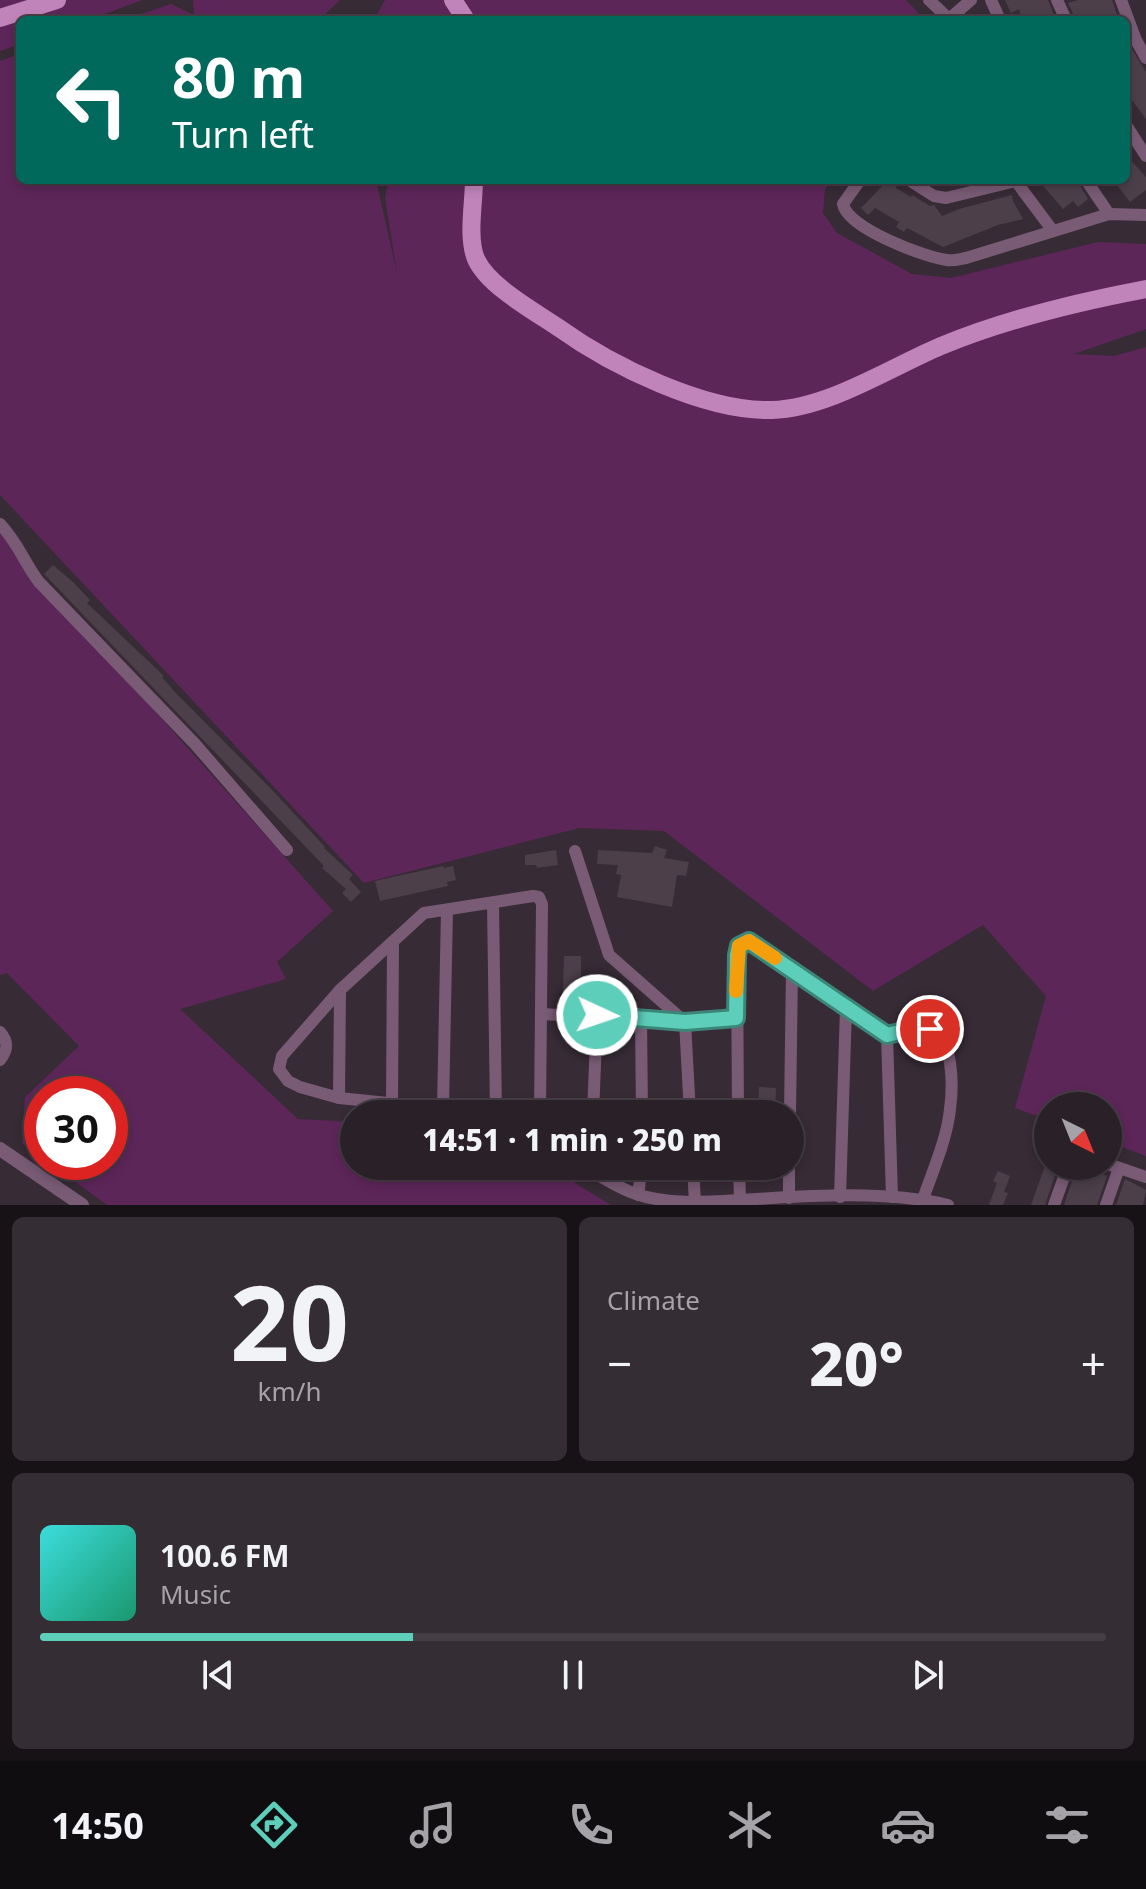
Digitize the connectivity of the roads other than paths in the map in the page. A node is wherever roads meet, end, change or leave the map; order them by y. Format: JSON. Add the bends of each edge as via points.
{"nodes":[{"id":1,"x":57,"y":0,"type":"edge"},
{"id":2,"x":929,"y":0,"type":"edge"},
{"id":3,"x":971,"y":0,"type":"edge"},
{"id":4,"x":946,"y":16,"type":"edge"},
{"id":5,"x":952,"y":16,"type":"edge"},
{"id":6,"x":0,"y":18,"type":"edge"},
{"id":7,"x":1130,"y":24,"type":"edge"},
{"id":8,"x":1146,"y":58,"type":"edge"},
{"id":9,"x":1130,"y":131,"type":"edge"},
{"id":10,"x":1146,"y":156,"type":"edge"},
{"id":11,"x":474,"y":184,"type":"edge"},
{"id":12,"x":857,"y":184,"type":"edge"},
{"id":13,"x":915,"y":184,"type":"edge"},
{"id":14,"x":1000,"y":184,"type":"edge"},
{"id":15,"x":1018,"y":184,"type":"edge"},
{"id":16,"x":1089,"y":184,"type":"edge"},
{"id":17,"x":1109,"y":214,"type":"junction"},
{"id":18,"x":1146,"y":215,"type":"edge"},
{"id":19,"x":1053,"y":231,"type":"junction"},
{"id":20,"x":1146,"y":289,"type":"edge"},
{"id":21,"x":0,"y":524,"type":"edge"},
{"id":22,"x":287,"y":850,"type":"dead end"},
{"id":23,"x":575,"y":851,"type":"dead end"},
{"id":24,"x":493,"y":903,"type":"junction"},
{"id":25,"x":447,"y":910,"type":"junction"},
{"id":26,"x":393,"y":943,"type":"junction"},
{"id":27,"x":792,"y":969,"type":"junction"},
{"id":28,"x":340,"y":990,"type":"junction"},
{"id":29,"x":846,"y":1008,"type":"junction"},
{"id":30,"x":542,"y":1014,"type":"junction"},
{"id":31,"x":597,"y":1015,"type":"junction"},
{"id":32,"x":641,"y":1018,"type":"junction"},
{"id":33,"x":736,"y":1018,"type":"junction"},
{"id":34,"x":685,"y":1022,"type":"junction"},
{"id":35,"x":0,"y":1032,"type":"edge"},
{"id":36,"x":887,"y":1035,"type":"junction"},
{"id":37,"x":0,"y":1060,"type":"edge"},
{"id":38,"x":339,"y":1098,"type":"junction"},
{"id":39,"x":360,"y":1100,"type":"edge"},
{"id":40,"x":392,"y":1100,"type":"edge"},
{"id":41,"x":443,"y":1100,"type":"edge"},
{"id":42,"x":496,"y":1100,"type":"edge"},
{"id":43,"x":540,"y":1100,"type":"edge"},
{"id":44,"x":594,"y":1100,"type":"edge"},
{"id":45,"x":642,"y":1100,"type":"edge"},
{"id":46,"x":689,"y":1100,"type":"edge"},
{"id":47,"x":738,"y":1100,"type":"edge"},
{"id":48,"x":790,"y":1100,"type":"edge"},
{"id":49,"x":0,"y":1149,"type":"edge"},
{"id":50,"x":1122,"y":1169,"type":"edge"},
{"id":51,"x":1146,"y":1177,"type":"edge"},
{"id":52,"x":611,"y":1180,"type":"edge"},
{"id":53,"x":640,"y":1180,"type":"edge"},
{"id":54,"x":694,"y":1180,"type":"edge"},
{"id":55,"x":739,"y":1180,"type":"edge"},
{"id":56,"x":789,"y":1180,"type":"edge"},
{"id":57,"x":1063,"y":1180,"type":"edge"},
{"id":58,"x":1111,"y":1180,"type":"edge"},
{"id":59,"x":638,"y":1195,"type":"junction"},
{"id":60,"x":840,"y":1197,"type":"junction"},
{"id":61,"x":892,"y":1197,"type":"junction"},
{"id":62,"x":789,"y":1198,"type":"junction"},
{"id":63,"x":923,"y":1199,"type":"junction"},
{"id":64,"x":740,"y":1200,"type":"junction"},
{"id":65,"x":695,"y":1203,"type":"edge"},
{"id":66,"x":82,"y":1205,"type":"edge"},
{"id":67,"x":948,"y":1205,"type":"edge"},
{"id":68,"x":1054,"y":1205,"type":"edge"},
{"id":69,"x":1106,"y":1205,"type":"edge"}],
"edges":[{"from":1,"to":6,"type":"main road"},
{"from":2,"to":4,"type":"street"},
{"from":3,"to":5,"type":"street"},
{"from":7,"to":8,"type":"street"},
{"from":9,"to":10,"type":"street"},
{"from":11,"to":20,"type":"main road","via":[[475,257],[487,277],[579,342],[627,368],[739,406],[793,408],[1011,321]]},
{"from":12,"to":19,"type":"street","via":[[843,204],[847,214],[899,245],[951,261]]},
{"from":13,"to":14,"type":"street","via":[[946,198]]},
{"from":15,"to":19,"type":"street"},
{"from":16,"to":17,"type":"street"},
{"from":17,"to":18,"type":"street"},
{"from":17,"to":19,"type":"street"},
{"from":21,"to":22,"type":"street","via":[[39,582],[233,785]]},
{"from":23,"to":34,"type":"street","via":[[609,955]]},
{"from":24,"to":25,"type":"street"},
{"from":24,"to":30,"type":"street","via":[[539,897]]},
{"from":24,"to":42,"type":"street"},
{"from":25,"to":26,"type":"street","via":[[424,913]]},
{"from":25,"to":41,"type":"street"},
{"from":26,"to":28,"type":"street"},
{"from":26,"to":40,"type":"street"},
{"from":27,"to":29,"type":"street"},
{"from":27,"to":33,"type":"street","via":[[749,941],[739,946]]},
{"from":27,"to":48,"type":"street"},
{"from":28,"to":38,"type":"street"},
{"from":28,"to":38,"type":"street","via":[[282,1056],[279,1069],[300,1087]]},
{"from":29,"to":36,"type":"street"},
{"from":29,"to":60,"type":"street"},
{"from":30,"to":31,"type":"street"},
{"from":30,"to":43,"type":"street"},
{"from":31,"to":32,"type":"street"},
{"from":31,"to":44,"type":"street"},
{"from":32,"to":34,"type":"street"},
{"from":32,"to":45,"type":"street"},
{"from":33,"to":34,"type":"street"},
{"from":33,"to":47,"type":"street"},
{"from":34,"to":46,"type":"street"},
{"from":35,"to":37,"type":"street","via":[[7,1050]]},
{"from":36,"to":61,"type":"street"},
{"from":36,"to":63,"type":"street","via":[[930,1029],[945,1040],[949,1057],[951,1109]]},
{"from":38,"to":39,"type":"street"},
{"from":49,"to":66,"type":"street"},
{"from":50,"to":51,"type":"street"},
{"from":52,"to":59,"type":"street"},
{"from":53,"to":59,"type":"street"},
{"from":54,"to":65,"type":"street"},
{"from":55,"to":64,"type":"street"},
{"from":56,"to":62,"type":"street"},
{"from":57,"to":68,"type":"street"},
{"from":58,"to":69,"type":"street"},
{"from":59,"to":65,"type":"street"},
{"from":60,"to":61,"type":"street"},
{"from":60,"to":62,"type":"street"},
{"from":61,"to":63,"type":"street"},
{"from":62,"to":64,"type":"street"},
{"from":63,"to":67,"type":"street"},
{"from":64,"to":65,"type":"street"}]}
